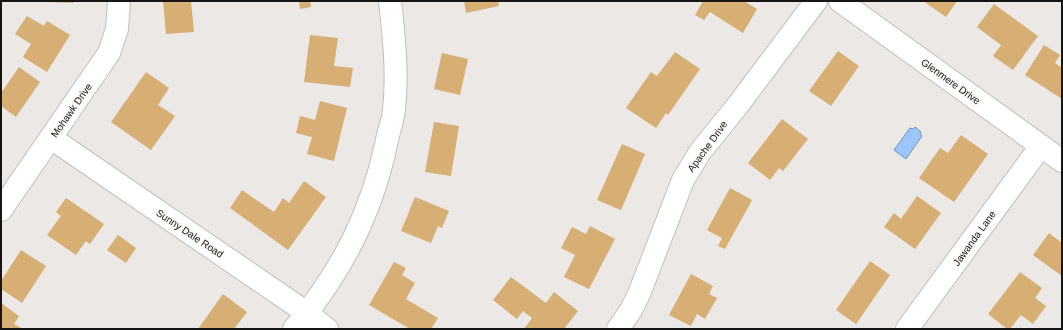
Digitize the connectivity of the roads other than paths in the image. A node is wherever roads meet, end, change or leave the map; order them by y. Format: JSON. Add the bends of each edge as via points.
{"nodes":[{"id":1,"x":119,"y":1,"type":"edge"},
{"id":2,"x":390,"y":1,"type":"edge"},
{"id":3,"x":816,"y":1,"type":"edge"},
{"id":4,"x":840,"y":1,"type":"edge"},
{"id":5,"x":51,"y":138,"type":"junction"},
{"id":6,"x":1041,"y":146,"type":"junction"},
{"id":7,"x":1062,"y":161,"type":"edge"},
{"id":8,"x":1,"y":210,"type":"edge"},
{"id":9,"x":301,"y":321,"type":"edge"},
{"id":10,"x":327,"y":329,"type":"edge"},
{"id":11,"x":618,"y":329,"type":"edge"},
{"id":12,"x":907,"y":329,"type":"edge"}],
"edges":[{"from":1,"to":5,"type":"street","name":"Mohawk Drive","via":[[117,29],[108,52]]},
{"from":2,"to":9,"type":"street","via":[[395,47],[394,110],[383,159],[369,206],[356,235]]},
{"from":3,"to":11,"type":"street","name":"Apache Drive","via":[[700,152],[683,180],[639,294]]},
{"from":4,"to":6,"type":"street","name":"Glenmere Drive"},
{"from":5,"to":8,"type":"street","name":"Mohawk Drive"},
{"from":5,"to":9,"type":"street","name":"Sunny Dale Road"},
{"from":6,"to":7,"type":"street","name":"Glenmere Drive"},
{"from":6,"to":12,"type":"street","name":"Jawanda Lane"},
{"from":9,"to":10,"type":"street","name":"Sunny Dale Road"}]}
